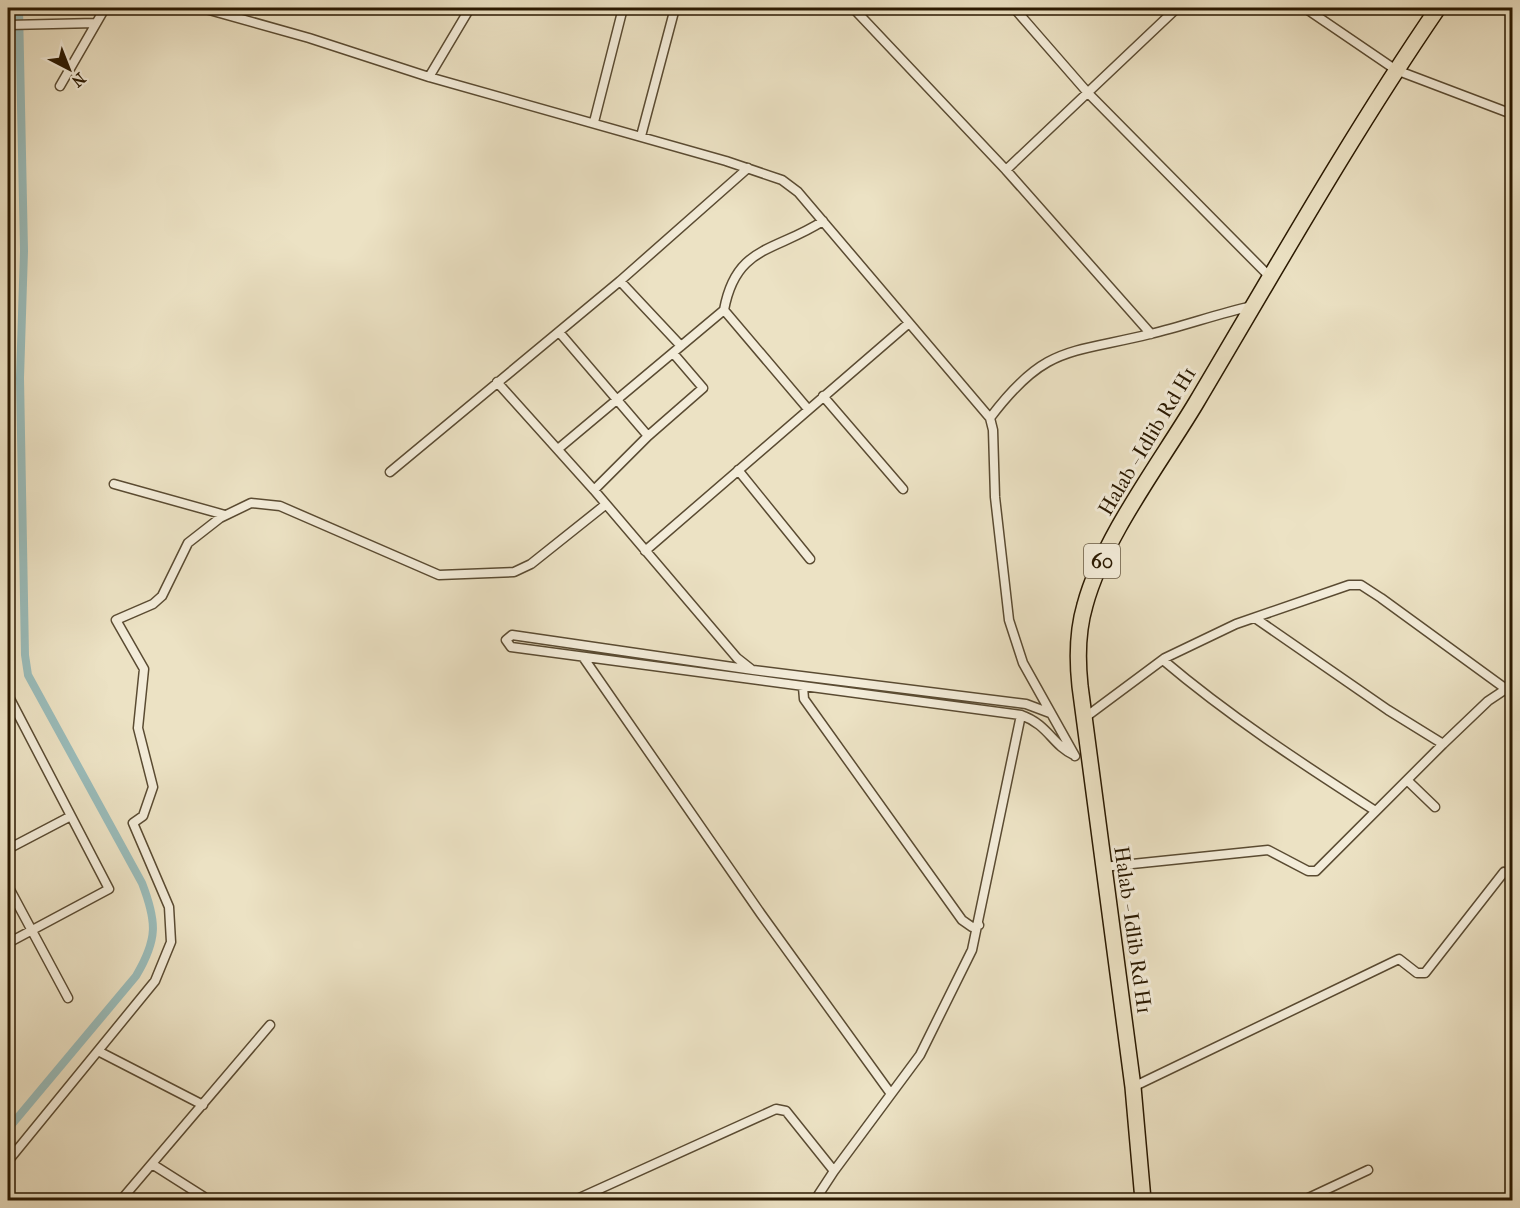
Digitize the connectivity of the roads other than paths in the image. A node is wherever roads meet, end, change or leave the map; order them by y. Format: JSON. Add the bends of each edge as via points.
{"nodes":[{"id":1,"x":105,"y":8,"type":"edge"},
{"id":2,"x":202,"y":8,"type":"edge"},
{"id":3,"x":470,"y":8,"type":"edge"},
{"id":4,"x":623,"y":8,"type":"edge"},
{"id":5,"x":675,"y":8,"type":"edge"},
{"id":6,"x":853,"y":8,"type":"edge"},
{"id":7,"x":1014,"y":8,"type":"edge"},
{"id":8,"x":1177,"y":8,"type":"edge"},
{"id":9,"x":1305,"y":8,"type":"edge"},
{"id":10,"x":1438,"y":8,"type":"edge"},
{"id":11,"x":96,"y":23,"type":"junction"},
{"id":12,"x":8,"y":25,"type":"edge"},
{"id":13,"x":1395,"y":70,"type":"junction"},
{"id":14,"x":429,"y":77,"type":"junction"},
{"id":15,"x":60,"y":86,"type":"dead end"},
{"id":16,"x":1088,"y":93,"type":"junction"},
{"id":17,"x":1512,"y":114,"type":"edge"},
{"id":18,"x":594,"y":122,"type":"junction"},
{"id":19,"x":641,"y":136,"type":"junction"},
{"id":20,"x":748,"y":168,"type":"junction"},
{"id":21,"x":1006,"y":170,"type":"junction"},
{"id":22,"x":823,"y":221,"type":"junction"},
{"id":23,"x":1269,"y":276,"type":"junction"},
{"id":24,"x":620,"y":281,"type":"junction"},
{"id":25,"x":1252,"y":306,"type":"junction"},
{"id":26,"x":724,"y":310,"type":"junction"},
{"id":27,"x":909,"y":323,"type":"junction"},
{"id":28,"x":559,"y":332,"type":"junction"},
{"id":29,"x":1151,"y":334,"type":"junction"},
{"id":30,"x":681,"y":346,"type":"junction"},
{"id":31,"x":673,"y":353,"type":"junction"},
{"id":32,"x":497,"y":382,"type":"junction"},
{"id":33,"x":823,"y":396,"type":"junction"},
{"id":34,"x":617,"y":400,"type":"junction"},
{"id":35,"x":808,"y":409,"type":"junction"},
{"id":36,"x":990,"y":418,"type":"junction"},
{"id":37,"x":648,"y":436,"type":"junction"},
{"id":38,"x":558,"y":449,"type":"junction"},
{"id":39,"x":738,"y":470,"type":"junction"},
{"id":40,"x":390,"y":472,"type":"dead end"},
{"id":41,"x":114,"y":484,"type":"dead end"},
{"id":42,"x":903,"y":489,"type":"dead end"},
{"id":43,"x":594,"y":490,"type":"junction"},
{"id":44,"x":605,"y":505,"type":"junction"},
{"id":45,"x":225,"y":515,"type":"junction"},
{"id":46,"x":645,"y":551,"type":"junction"},
{"id":47,"x":810,"y":559,"type":"dead end"},
{"id":48,"x":1255,"y":618,"type":"junction"},
{"id":49,"x":583,"y":657,"type":"junction"},
{"id":50,"x":1163,"y":660,"type":"junction"},
{"id":51,"x":753,"y":670,"type":"junction"},
{"id":52,"x":764,"y":682,"type":"junction"},
{"id":53,"x":803,"y":687,"type":"junction"},
{"id":54,"x":1509,"y":687,"type":"edge"},
{"id":55,"x":8,"y":698,"type":"edge"},
{"id":56,"x":1050,"y":713,"type":"junction"},
{"id":57,"x":1021,"y":715,"type":"junction"},
{"id":58,"x":1083,"y":719,"type":"junction"},
{"id":59,"x":1443,"y":744,"type":"junction"},
{"id":60,"x":1081,"y":756,"type":"junction"},
{"id":61,"x":1408,"y":781,"type":"junction"},
{"id":62,"x":1435,"y":807,"type":"dead end"},
{"id":63,"x":1374,"y":810,"type":"junction"},
{"id":64,"x":71,"y":816,"type":"junction"},
{"id":65,"x":8,"y":849,"type":"edge"},
{"id":66,"x":1104,"y":867,"type":"junction"},
{"id":67,"x":1512,"y":876,"type":"edge"},
{"id":68,"x":8,"y":886,"type":"edge"},
{"id":69,"x":979,"y":925,"type":"junction"},
{"id":70,"x":31,"y":930,"type":"junction"},
{"id":71,"x":8,"y":943,"type":"edge"},
{"id":72,"x":68,"y":998,"type":"dead end"},
{"id":73,"x":270,"y":1025,"type":"dead end"},
{"id":74,"x":98,"y":1051,"type":"junction"},
{"id":75,"x":1133,"y":1087,"type":"junction"},
{"id":76,"x":891,"y":1094,"type":"junction"},
{"id":77,"x":202,"y":1105,"type":"junction"},
{"id":78,"x":8,"y":1161,"type":"edge"},
{"id":79,"x":152,"y":1164,"type":"junction"},
{"id":80,"x":1368,"y":1170,"type":"dead end"},
{"id":81,"x":834,"y":1171,"type":"junction"},
{"id":82,"x":121,"y":1200,"type":"edge"},
{"id":83,"x":203,"y":1200,"type":"edge"},
{"id":84,"x":575,"y":1200,"type":"edge"},
{"id":85,"x":816,"y":1200,"type":"edge"},
{"id":86,"x":1143,"y":1200,"type":"edge"},
{"id":87,"x":1304,"y":1200,"type":"edge"}],
"edges":[{"from":1,"to":11,"type":"street"},
{"from":2,"to":14,"type":"street"},
{"from":3,"to":14,"type":"street"},
{"from":4,"to":18,"type":"street"},
{"from":5,"to":19,"type":"street"},
{"from":6,"to":21,"type":"street"},
{"from":7,"to":16,"type":"street"},
{"from":8,"to":16,"type":"street"},
{"from":9,"to":13,"type":"street"},
{"from":10,"to":13,"type":"highway","name":"Halab - Idlib Rd H1","number":"60"},
{"from":11,"to":12,"type":"street"},
{"from":11,"to":15,"type":"street"},
{"from":13,"to":17,"type":"street"},
{"from":13,"to":23,"type":"highway","name":"Halab - Idlib Rd H1","number":"60"},
{"from":14,"to":18,"type":"street"},
{"from":16,"to":21,"type":"street"},
{"from":16,"to":23,"type":"street"},
{"from":18,"to":19,"type":"street"},
{"from":19,"to":20,"type":"street"},
{"from":20,"to":22,"type":"street","via":[[782,180]]},
{"from":20,"to":24,"type":"street"},
{"from":21,"to":29,"type":"street"},
{"from":22,"to":26,"type":"street","via":[[743,264],[733,278]]},
{"from":22,"to":27,"type":"street"},
{"from":23,"to":25,"type":"highway","name":"Halab - Idlib Rd H1","number":"60"},
{"from":24,"to":28,"type":"street"},
{"from":24,"to":30,"type":"street"},
{"from":25,"to":29,"type":"street"},
{"from":25,"to":58,"type":"highway","name":"Halab - Idlib Rd H1","number":"60","via":[[1095,575],[1085,604],[1077,657]]},
{"from":26,"to":30,"type":"street"},
{"from":26,"to":35,"type":"street"},
{"from":27,"to":33,"type":"street"},
{"from":27,"to":36,"type":"street"},
{"from":28,"to":32,"type":"street"},
{"from":28,"to":34,"type":"street"},
{"from":29,"to":36,"type":"street","via":[[1079,348],[1043,363],[1028,374]]},
{"from":30,"to":31,"type":"street"},
{"from":31,"to":34,"type":"street"},
{"from":31,"to":37,"type":"street","via":[[703,388]]},
{"from":32,"to":38,"type":"street"},
{"from":32,"to":40,"type":"street"},
{"from":33,"to":35,"type":"street"},
{"from":33,"to":42,"type":"street"},
{"from":34,"to":37,"type":"street"},
{"from":34,"to":38,"type":"street"},
{"from":35,"to":39,"type":"street"},
{"from":36,"to":56,"type":"street","via":[[1009,620],[1023,663]]},
{"from":37,"to":43,"type":"street"},
{"from":38,"to":43,"type":"street"},
{"from":39,"to":46,"type":"street"},
{"from":39,"to":47,"type":"street"},
{"from":41,"to":45,"type":"street"},
{"from":43,"to":44,"type":"street"},
{"from":44,"to":45,"type":"street","via":[[531,564],[514,572],[439,575],[280,506],[251,503]]},
{"from":44,"to":46,"type":"street"},
{"from":45,"to":74,"type":"street","via":[[188,543],[162,596],[116,620],[144,669],[138,728],[153,787],[143,816],[133,823],[169,907],[171,942],[155,981]]},
{"from":46,"to":51,"type":"street","via":[[737,658]]},
{"from":48,"to":50,"type":"street"},
{"from":48,"to":54,"type":"street","via":[[1349,585],[1361,585]]},
{"from":48,"to":59,"type":"street"},
{"from":49,"to":51,"type":"street","via":[[511,647],[506,640],[512,635]]},
{"from":49,"to":52,"type":"street"},
{"from":49,"to":76,"type":"street"},
{"from":50,"to":58,"type":"street"},
{"from":50,"to":63,"type":"street","via":[[1251,729]]},
{"from":51,"to":52,"type":"street"},
{"from":51,"to":56,"type":"street","via":[[1026,704]]},
{"from":52,"to":53,"type":"street"},
{"from":53,"to":57,"type":"street"},
{"from":53,"to":69,"type":"street","via":[[804,699],[962,920],[972,927]]},
{"from":54,"to":59,"type":"street","via":[[1481,707]]},
{"from":55,"to":64,"type":"street"},
{"from":56,"to":60,"type":"street"},
{"from":57,"to":60,"type":"street","via":[[1043,726],[1066,752]]},
{"from":57,"to":69,"type":"street"},
{"from":58,"to":60,"type":"highway","name":"Halab - Idlib Rd H1","number":"60"},
{"from":59,"to":61,"type":"street"},
{"from":60,"to":66,"type":"highway","name":"Halab - Idlib Rd H1","number":"60"},
{"from":61,"to":62,"type":"street"},
{"from":61,"to":63,"type":"street"},
{"from":63,"to":66,"type":"street","via":[[1316,871],[1308,871],[1268,850]]},
{"from":64,"to":65,"type":"street"},
{"from":64,"to":70,"type":"street","via":[[109,889]]},
{"from":66,"to":75,"type":"highway","name":"Halab - Idlib Rd H1","number":"60"},
{"from":67,"to":75,"type":"street","via":[[1504,872],[1425,973],[1417,973],[1399,958]]},
{"from":68,"to":70,"type":"street"},
{"from":69,"to":76,"type":"street","via":[[972,950],[926,1046]]},
{"from":70,"to":71,"type":"street"},
{"from":70,"to":72,"type":"street"},
{"from":73,"to":77,"type":"street"},
{"from":74,"to":77,"type":"street"},
{"from":74,"to":78,"type":"street"},
{"from":75,"to":86,"type":"highway","name":"Halab - Idlib Rd H1","number":"60"},
{"from":76,"to":81,"type":"street"},
{"from":77,"to":79,"type":"street"},
{"from":79,"to":82,"type":"street"},
{"from":79,"to":83,"type":"street","via":[[204,1197]]},
{"from":80,"to":87,"type":"street"},
{"from":81,"to":84,"type":"street","via":[[786,1111],[776,1109]]},
{"from":81,"to":85,"type":"street"}]}
